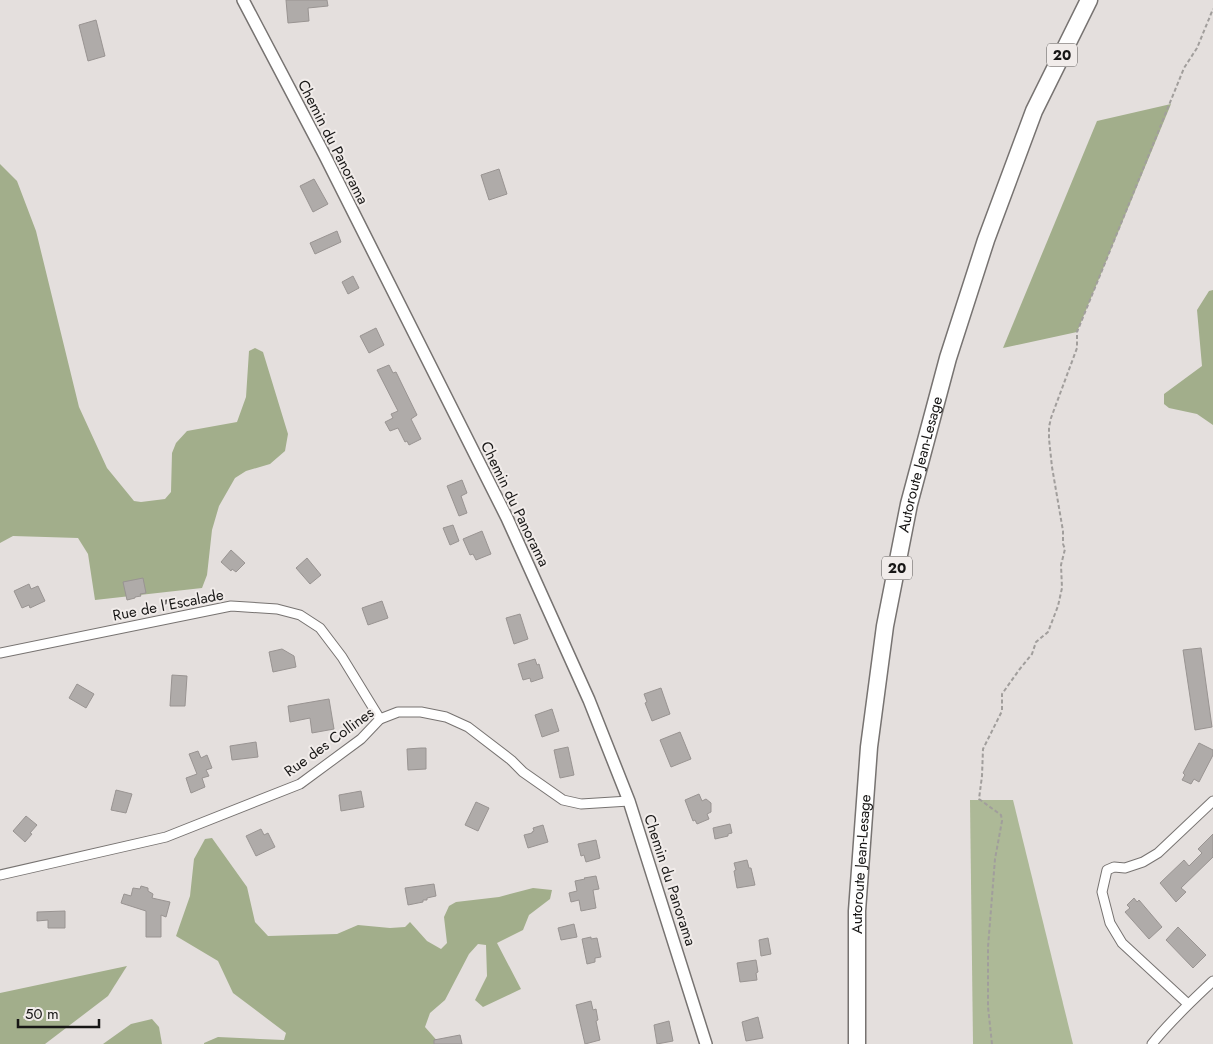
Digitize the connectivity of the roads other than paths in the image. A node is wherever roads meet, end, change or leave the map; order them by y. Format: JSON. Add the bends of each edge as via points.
{"nodes":[{"id":1,"x":243,"y":0,"type":"edge"},
{"id":2,"x":1078,"y":0,"type":"edge"},
{"id":3,"x":1089,"y":0,"type":"edge"},
{"id":4,"x":1034,"y":111,"type":"junction"},
{"id":5,"x":0,"y":654,"type":"edge"},
{"id":6,"x":380,"y":719,"type":"junction"},
{"id":7,"x":628,"y":801,"type":"junction"},
{"id":8,"x":1213,"y":801,"type":"edge"},
{"id":9,"x":0,"y":875,"type":"edge"},
{"id":10,"x":1213,"y":981,"type":"edge"},
{"id":11,"x":1188,"y":1004,"type":"junction"},
{"id":12,"x":706,"y":1044,"type":"edge"},
{"id":13,"x":857,"y":1044,"type":"edge"},
{"id":14,"x":1152,"y":1044,"type":"edge"}],
"edges":[{"from":1,"to":7,"type":"street","name":"Chemin du Panorama","via":[[507,518],[589,700]]},
{"from":2,"to":4,"type":"highway"},
{"from":3,"to":4,"type":"highway","name":"Autoroute Jean-Lesage","number":"20"},
{"from":4,"to":13,"type":"highway","name":"Autoroute Jean-Lesage","number":"20","via":[[986,240],[948,358],[909,504],[885,626],[869,747],[857,911]]},
{"from":5,"to":6,"type":"street","name":"Rue de l'Escalade","via":[[232,606],[277,609],[300,615],[320,628]]},
{"from":6,"to":7,"type":"street","name":"Rue des Collines","via":[[398,712],[446,717],[468,726],[522,772],[563,800],[581,804]]},
{"from":6,"to":9,"type":"street","name":"Rue des Collines","via":[[361,739],[300,784],[166,837]]},
{"from":7,"to":12,"type":"street","name":"Chemin du Panorama"},
{"from":8,"to":11,"type":"street","via":[[1158,853],[1143,862],[1107,870],[1102,892],[1110,923],[1122,943]]},
{"from":10,"to":11,"type":"street"},
{"from":11,"to":14,"type":"street"}]}
